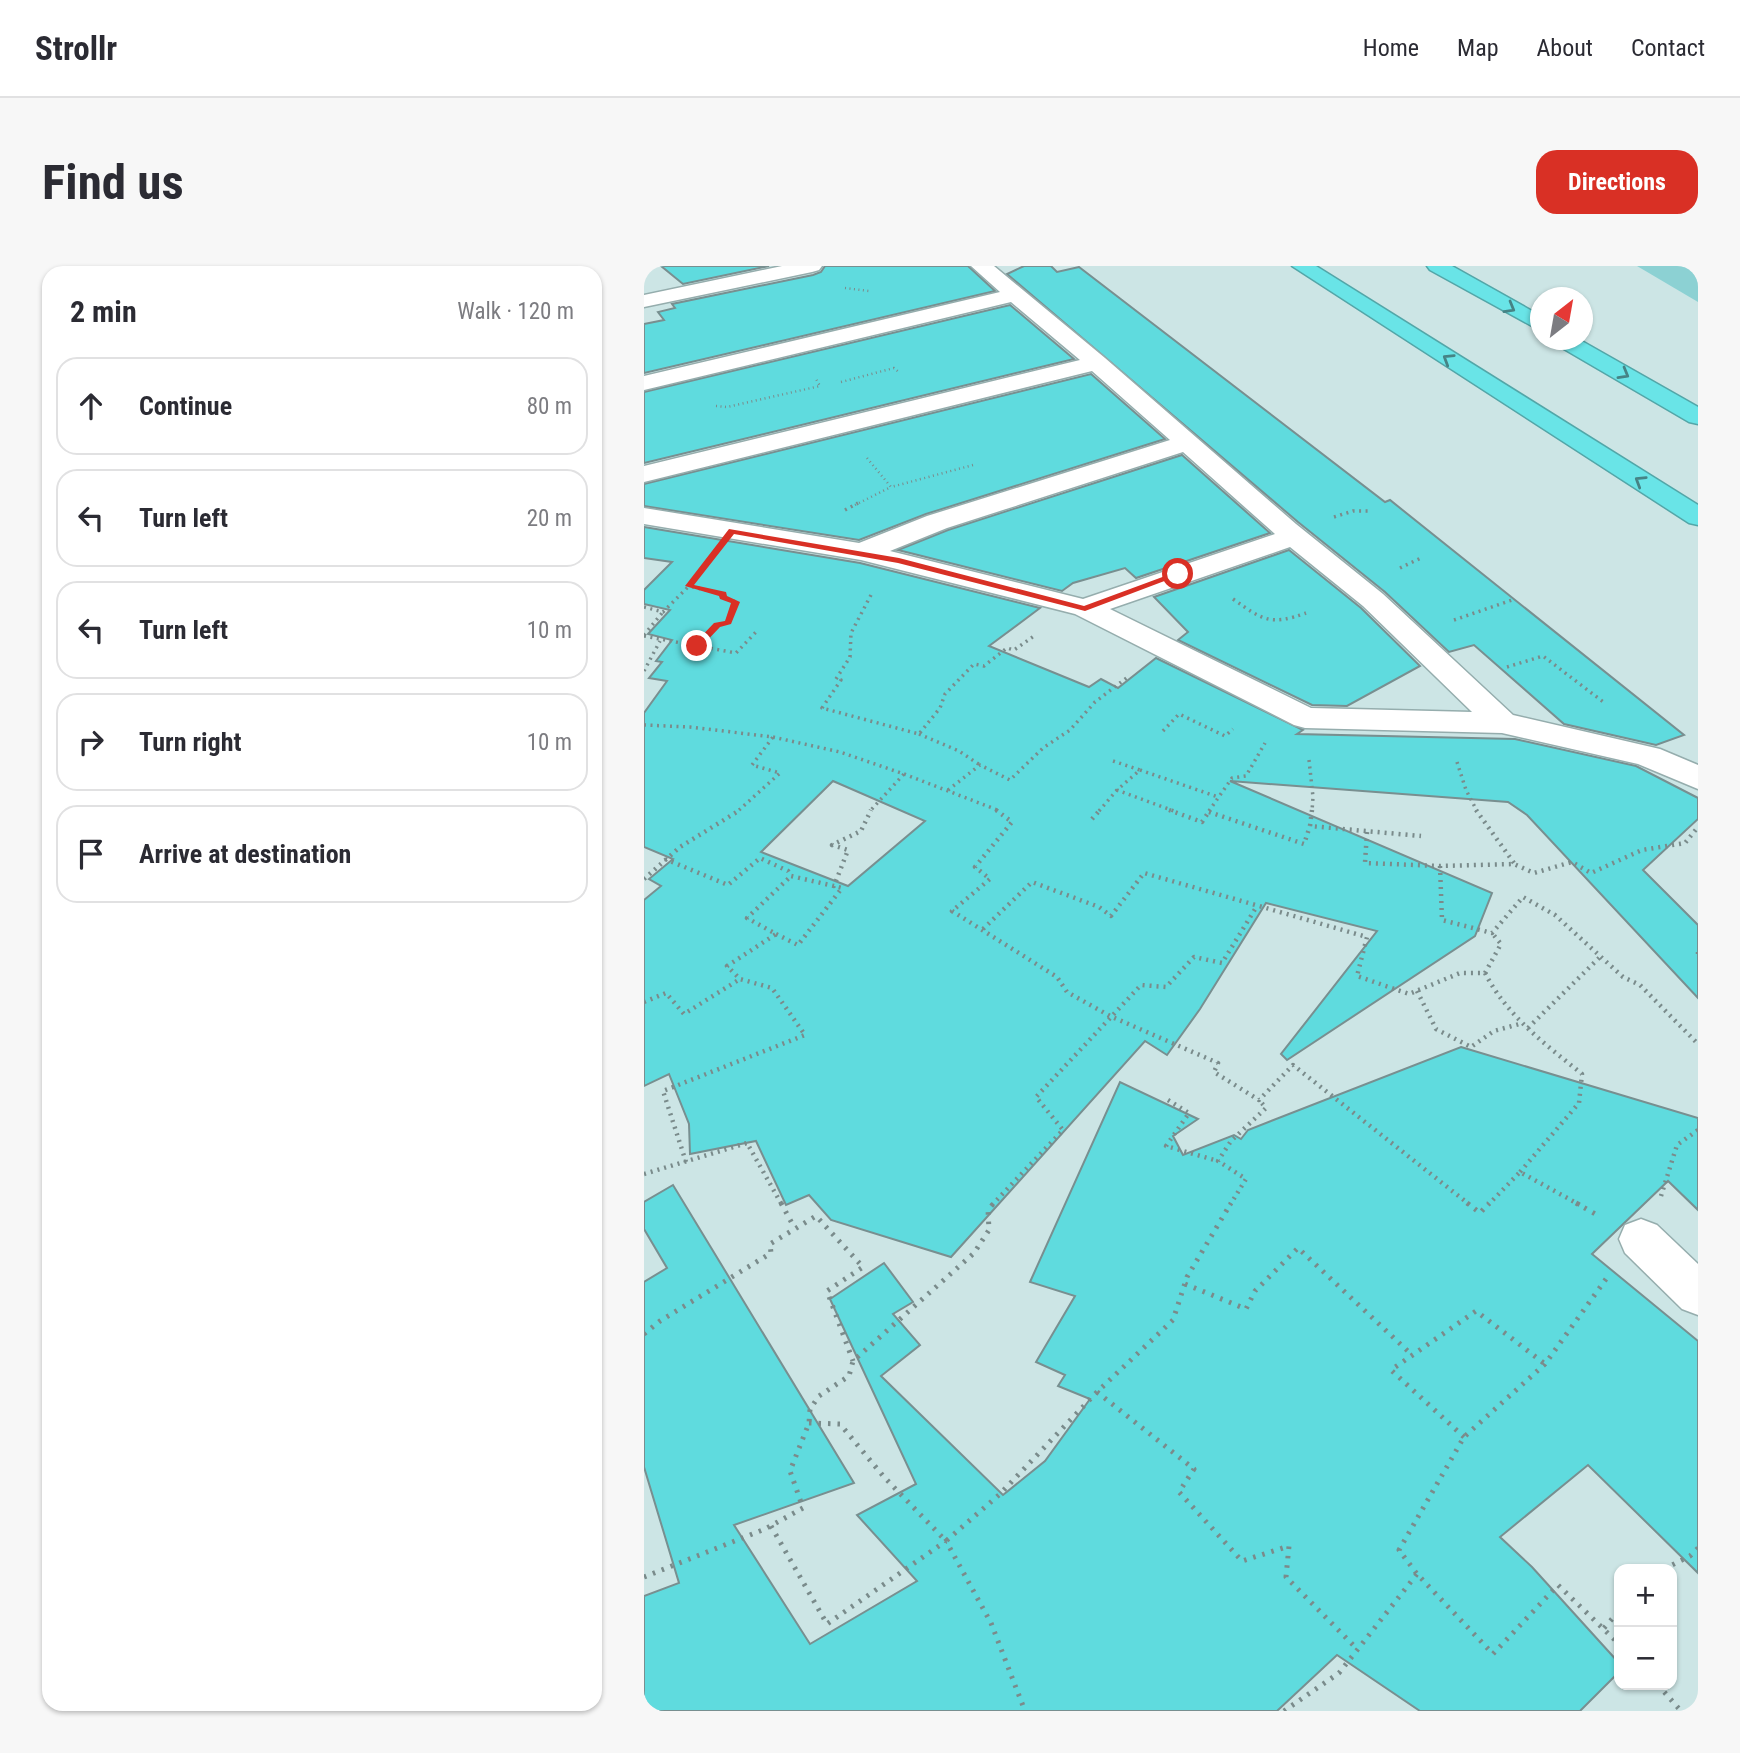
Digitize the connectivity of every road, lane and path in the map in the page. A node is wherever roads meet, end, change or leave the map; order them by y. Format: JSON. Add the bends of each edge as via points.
{"nodes":[{"id":1,"x":812,"y":266,"type":"edge"},
{"id":2,"x":981,"y":266,"type":"edge"},
{"id":3,"x":1302,"y":266,"type":"edge"},
{"id":4,"x":1437,"y":266,"type":"edge"},
{"id":5,"x":1015,"y":295,"type":"junction"},
{"id":6,"x":644,"y":301,"type":"edge"},
{"id":7,"x":1530,"y":320,"type":"edge"},
{"id":8,"x":1582,"y":350,"type":"edge"},
{"id":9,"x":1097,"y":363,"type":"junction"},
{"id":10,"x":644,"y":383,"type":"edge"},
{"id":11,"x":1698,"y":416,"type":"edge"},
{"id":12,"x":844,"y":426,"type":"junction"},
{"id":13,"x":1186,"y":443,"type":"junction"},
{"id":14,"x":973,"y":465,"type":"dead end"},
{"id":15,"x":644,"y":474,"type":"edge"},
{"id":16,"x":644,"y":516,"type":"edge"},
{"id":17,"x":1698,"y":517,"type":"edge"},
{"id":18,"x":732,"y":531,"type":"junction"},
{"id":19,"x":1294,"y":537,"type":"junction"},
{"id":20,"x":862,"y":552,"type":"junction"},
{"id":21,"x":899,"y":560,"type":"junction"},
{"id":22,"x":1178,"y":574,"type":"junction"},
{"id":23,"x":689,"y":586,"type":"junction"},
{"id":24,"x":1515,"y":599,"type":"dead end"},
{"id":25,"x":1073,"y":605,"type":"junction"},
{"id":26,"x":644,"y":607,"type":"edge"},
{"id":27,"x":663,"y":612,"type":"junction"},
{"id":28,"x":1306,"y":613,"type":"dead end"},
{"id":29,"x":756,"y":632,"type":"dead end"},
{"id":30,"x":1411,"y":633,"type":"junction"},
{"id":31,"x":644,"y":636,"type":"edge"},
{"id":32,"x":660,"y":641,"type":"junction"},
{"id":33,"x":697,"y":646,"type":"junction"},
{"id":34,"x":1167,"y":651,"type":"junction"},
{"id":35,"x":644,"y":671,"type":"edge"},
{"id":36,"x":1465,"y":687,"type":"junction"},
{"id":37,"x":1609,"y":706,"type":"dead end"},
{"id":38,"x":1305,"y":718,"type":"junction"},
{"id":39,"x":1448,"y":721,"type":"junction"},
{"id":40,"x":1502,"y":723,"type":"junction"},
{"id":41,"x":644,"y":725,"type":"edge"},
{"id":42,"x":919,"y":734,"type":"junction"},
{"id":43,"x":773,"y":737,"type":"junction"},
{"id":44,"x":1113,"y":761,"type":"dead end"},
{"id":45,"x":980,"y":765,"type":"junction"},
{"id":46,"x":1140,"y":770,"type":"junction"},
{"id":47,"x":904,"y":774,"type":"junction"},
{"id":48,"x":1698,"y":778,"type":"edge"},
{"id":49,"x":1117,"y":790,"type":"junction"},
{"id":50,"x":947,"y":791,"type":"junction"},
{"id":51,"x":1219,"y":797,"type":"junction"},
{"id":52,"x":1209,"y":812,"type":"junction"},
{"id":53,"x":1092,"y":819,"type":"dead end"},
{"id":54,"x":1310,"y":827,"type":"junction"},
{"id":55,"x":1698,"y":827,"type":"edge"},
{"id":56,"x":1367,"y":832,"type":"junction"},
{"id":57,"x":1421,"y":836,"type":"dead end"},
{"id":58,"x":665,"y":859,"type":"junction"},
{"id":59,"x":1514,"y":864,"type":"junction"},
{"id":60,"x":1440,"y":866,"type":"junction"},
{"id":61,"x":790,"y":876,"type":"junction"},
{"id":62,"x":644,"y":879,"type":"edge"},
{"id":63,"x":834,"y":886,"type":"junction"},
{"id":64,"x":1257,"y":906,"type":"junction"},
{"id":65,"x":983,"y":929,"type":"junction"},
{"id":66,"x":1492,"y":933,"type":"junction"},
{"id":67,"x":776,"y":934,"type":"junction"},
{"id":68,"x":1601,"y":956,"type":"junction"},
{"id":69,"x":1485,"y":973,"type":"junction"},
{"id":70,"x":740,"y":979,"type":"junction"},
{"id":71,"x":1417,"y":991,"type":"junction"},
{"id":72,"x":644,"y":1002,"type":"edge"},
{"id":73,"x":1110,"y":1016,"type":"junction"},
{"id":74,"x":1525,"y":1026,"type":"junction"},
{"id":75,"x":1695,"y":1037,"type":"edge"},
{"id":76,"x":1698,"y":1044,"type":"edge"},
{"id":77,"x":1168,"y":1100,"type":"dead end"},
{"id":78,"x":1259,"y":1100,"type":"junction"},
{"id":79,"x":1698,"y":1129,"type":"edge"},
{"id":80,"x":1218,"y":1161,"type":"junction"},
{"id":81,"x":685,"y":1162,"type":"junction"},
{"id":82,"x":1520,"y":1172,"type":"junction"},
{"id":83,"x":644,"y":1174,"type":"edge"},
{"id":84,"x":794,"y":1227,"type":"junction"},
{"id":85,"x":1641,"y":1239,"type":"junction"},
{"id":86,"x":1185,"y":1284,"type":"junction"},
{"id":87,"x":1698,"y":1294,"type":"edge"},
{"id":88,"x":644,"y":1334,"type":"edge"},
{"id":89,"x":1412,"y":1355,"type":"junction"},
{"id":90,"x":853,"y":1361,"type":"junction"},
{"id":91,"x":1545,"y":1364,"type":"junction"},
{"id":92,"x":1097,"y":1392,"type":"junction"},
{"id":93,"x":808,"y":1423,"type":"junction"},
{"id":94,"x":1464,"y":1437,"type":"junction"},
{"id":95,"x":771,"y":1526,"type":"junction"},
{"id":96,"x":946,"y":1541,"type":"junction"},
{"id":97,"x":1698,"y":1548,"type":"edge"},
{"id":98,"x":1674,"y":1564,"type":"edge"},
{"id":99,"x":1417,"y":1574,"type":"junction"},
{"id":100,"x":644,"y":1577,"type":"edge"},
{"id":101,"x":1614,"y":1617,"type":"edge"},
{"id":102,"x":1604,"y":1628,"type":"junction"},
{"id":103,"x":1614,"y":1639,"type":"edge"},
{"id":104,"x":1357,"y":1649,"type":"junction"},
{"id":105,"x":1662,"y":1690,"type":"edge"},
{"id":106,"x":1025,"y":1711,"type":"edge"},
{"id":107,"x":1284,"y":1711,"type":"edge"},
{"id":108,"x":1681,"y":1711,"type":"edge"}],
"edges":[{"from":1,"to":6,"type":"street"},
{"from":2,"to":5,"type":"street"},
{"from":17,"to":3,"type":"highway","one_way":true},
{"from":4,"to":7,"type":"highway","one_way":true},
{"from":5,"to":9,"type":"street"},
{"from":5,"to":10,"type":"street"},
{"from":8,"to":11,"type":"highway","one_way":true},
{"from":9,"to":12,"type":"street"},
{"from":9,"to":13,"type":"street"},
{"from":12,"to":14,"type":"path","via":[[891,487]]},
{"from":12,"to":15,"type":"street"},
{"from":13,"to":19,"type":"street"},
{"from":13,"to":20,"type":"street","via":[[937,522]]},
{"from":16,"to":18,"type":"street"},
{"from":18,"to":20,"type":"street"},
{"from":18,"to":23,"type":"path"},
{"from":19,"to":22,"type":"street"},
{"from":19,"to":30,"type":"street"},
{"from":20,"to":21,"type":"street"},
{"from":21,"to":25,"type":"street"},
{"from":21,"to":42,"type":"path","via":[[870,596],[855,624],[846,648],[850,657],[836,679],[841,680],[822,708]]},
{"from":22,"to":25,"type":"street"},
{"from":22,"to":28,"type":"path","via":[[1211,600],[1232,599],[1266,621],[1278,623]]},
{"from":23,"to":27,"type":"path"},
{"from":23,"to":33,"type":"path","via":[[736,602],[728,622],[717,625]]},
{"from":24,"to":30,"type":"path","via":[[1454,620],[1458,623],[1448,627]]},
{"from":25,"to":34,"type":"street"},
{"from":25,"to":42,"type":"path","via":[[1041,621],[1045,628],[1014,650],[1007,648],[984,666],[974,664]]},
{"from":26,"to":27,"type":"path"},
{"from":27,"to":31,"type":"path"},
{"from":29,"to":33,"type":"path","via":[[736,653]]},
{"from":30,"to":36,"type":"street"},
{"from":31,"to":32,"type":"path"},
{"from":32,"to":33,"type":"path"},
{"from":32,"to":35,"type":"path"},
{"from":34,"to":38,"type":"street"},
{"from":34,"to":45,"type":"path","via":[[1095,702],[1070,730],[1010,780]]},
{"from":36,"to":37,"type":"path","via":[[1510,665],[1543,656]]},
{"from":36,"to":40,"type":"street"},
{"from":38,"to":39,"type":"street"},
{"from":38,"to":51,"type":"path","via":[[1261,746],[1246,776],[1232,778]]},
{"from":38,"to":54,"type":"path","via":[[1313,797]]},
{"from":39,"to":40,"type":"street"},
{"from":39,"to":59,"type":"path","via":[[1459,774],[1485,827]]},
{"from":40,"to":48,"type":"street","via":[[1648,756]]},
{"from":41,"to":43,"type":"path"},
{"from":42,"to":45,"type":"path"},
{"from":43,"to":47,"type":"path","via":[[818,746]]},
{"from":43,"to":58,"type":"path","via":[[752,765],[780,773],[723,822],[677,847]]},
{"from":44,"to":46,"type":"path"},
{"from":45,"to":50,"type":"path"},
{"from":46,"to":49,"type":"path"},
{"from":46,"to":51,"type":"path"},
{"from":47,"to":50,"type":"path"},
{"from":47,"to":63,"type":"path","via":[[870,811],[861,831],[832,845],[848,850]]},
{"from":49,"to":52,"type":"path","via":[[1202,822]]},
{"from":49,"to":53,"type":"path"},
{"from":50,"to":65,"type":"path","via":[[1000,811],[1012,822],[975,867],[990,879],[951,911]]},
{"from":51,"to":52,"type":"path"},
{"from":52,"to":54,"type":"path","via":[[1304,844]]},
{"from":54,"to":56,"type":"path"},
{"from":55,"to":59,"type":"path","via":[[1685,844],[1642,850],[1591,873],[1572,862],[1534,873]]},
{"from":56,"to":57,"type":"path"},
{"from":56,"to":60,"type":"path","via":[[1365,863]]},
{"from":58,"to":61,"type":"path","via":[[728,885],[760,858],[789,871]]},
{"from":58,"to":62,"type":"path"},
{"from":59,"to":60,"type":"path"},
{"from":60,"to":66,"type":"path","via":[[1442,920]]},
{"from":61,"to":63,"type":"path"},
{"from":61,"to":67,"type":"path","via":[[747,918]]},
{"from":63,"to":67,"type":"path","via":[[842,888],[798,944]]},
{"from":64,"to":65,"type":"path","via":[[1144,873],[1111,916],[1099,907],[1032,883]]},
{"from":64,"to":71,"type":"path","via":[[1367,937],[1357,976],[1409,994]]},
{"from":64,"to":73,"type":"path","via":[[1222,963],[1194,957],[1166,987],[1141,985]]},
{"from":65,"to":73,"type":"path","via":[[1057,977],[1067,992]]},
{"from":66,"to":68,"type":"path","via":[[1523,897],[1556,915]]},
{"from":66,"to":69,"type":"path","via":[[1501,944]]},
{"from":67,"to":70,"type":"path","via":[[727,966]]},
{"from":68,"to":74,"type":"path"},
{"from":68,"to":75,"type":"path"},
{"from":69,"to":71,"type":"path","via":[[1460,973]]},
{"from":69,"to":74,"type":"path","via":[[1490,986]]},
{"from":70,"to":72,"type":"path","via":[[684,1014],[666,993]]},
{"from":70,"to":81,"type":"path","via":[[772,988],[804,1035],[663,1091]]},
{"from":71,"to":74,"type":"path","via":[[1436,1029],[1471,1047],[1494,1031]]},
{"from":73,"to":78,"type":"path","via":[[1218,1063],[1214,1072]]},
{"from":73,"to":90,"type":"path","via":[[1035,1097],[1063,1130],[988,1210],[989,1230],[974,1253]]},
{"from":74,"to":82,"type":"path","via":[[1582,1074],[1579,1103]]},
{"from":75,"to":76,"type":"path"},
{"from":77,"to":80,"type":"path","via":[[1189,1114],[1166,1146]]},
{"from":78,"to":80,"type":"path","via":[[1266,1108],[1231,1141]]},
{"from":78,"to":82,"type":"path","via":[[1293,1065],[1480,1213]]},
{"from":79,"to":85,"type":"path","via":[[1677,1145]]},
{"from":80,"to":86,"type":"path","via":[[1246,1179]]},
{"from":81,"to":83,"type":"path"},
{"from":81,"to":84,"type":"path","via":[[747,1143]]},
{"from":82,"to":85,"type":"path"},
{"from":84,"to":88,"type":"path","via":[[770,1244],[771,1253]]},
{"from":84,"to":90,"type":"path","via":[[816,1216],[863,1267],[827,1291]]},
{"from":85,"to":87,"type":"street"},
{"from":85,"to":91,"type":"path","via":[[1594,1293]]},
{"from":86,"to":89,"type":"path","via":[[1246,1309],[1255,1291],[1298,1248]]},
{"from":86,"to":92,"type":"path","via":[[1173,1320]]},
{"from":89,"to":91,"type":"path","via":[[1476,1311]]},
{"from":89,"to":94,"type":"path","via":[[1391,1370]]},
{"from":90,"to":93,"type":"path","via":[[849,1376],[819,1396]]},
{"from":91,"to":94,"type":"path"},
{"from":92,"to":96,"type":"path","via":[[1000,1494]]},
{"from":92,"to":104,"type":"path","via":[[1194,1469],[1179,1492],[1242,1561],[1289,1546],[1286,1577]]},
{"from":93,"to":95,"type":"path","via":[[790,1471],[803,1508]]},
{"from":93,"to":96,"type":"path","via":[[840,1424]]},
{"from":94,"to":99,"type":"path","via":[[1399,1550]]},
{"from":95,"to":96,"type":"path","via":[[827,1624]]},
{"from":95,"to":100,"type":"path"},
{"from":96,"to":106,"type":"path","via":[[991,1623]]},
{"from":97,"to":98,"type":"path"},
{"from":99,"to":102,"type":"path","via":[[1493,1654],[1558,1585]]},
{"from":99,"to":104,"type":"path"},
{"from":101,"to":102,"type":"path"},
{"from":102,"to":103,"type":"path"},
{"from":104,"to":107,"type":"path","via":[[1339,1673]]},
{"from":105,"to":108,"type":"path"}]}
